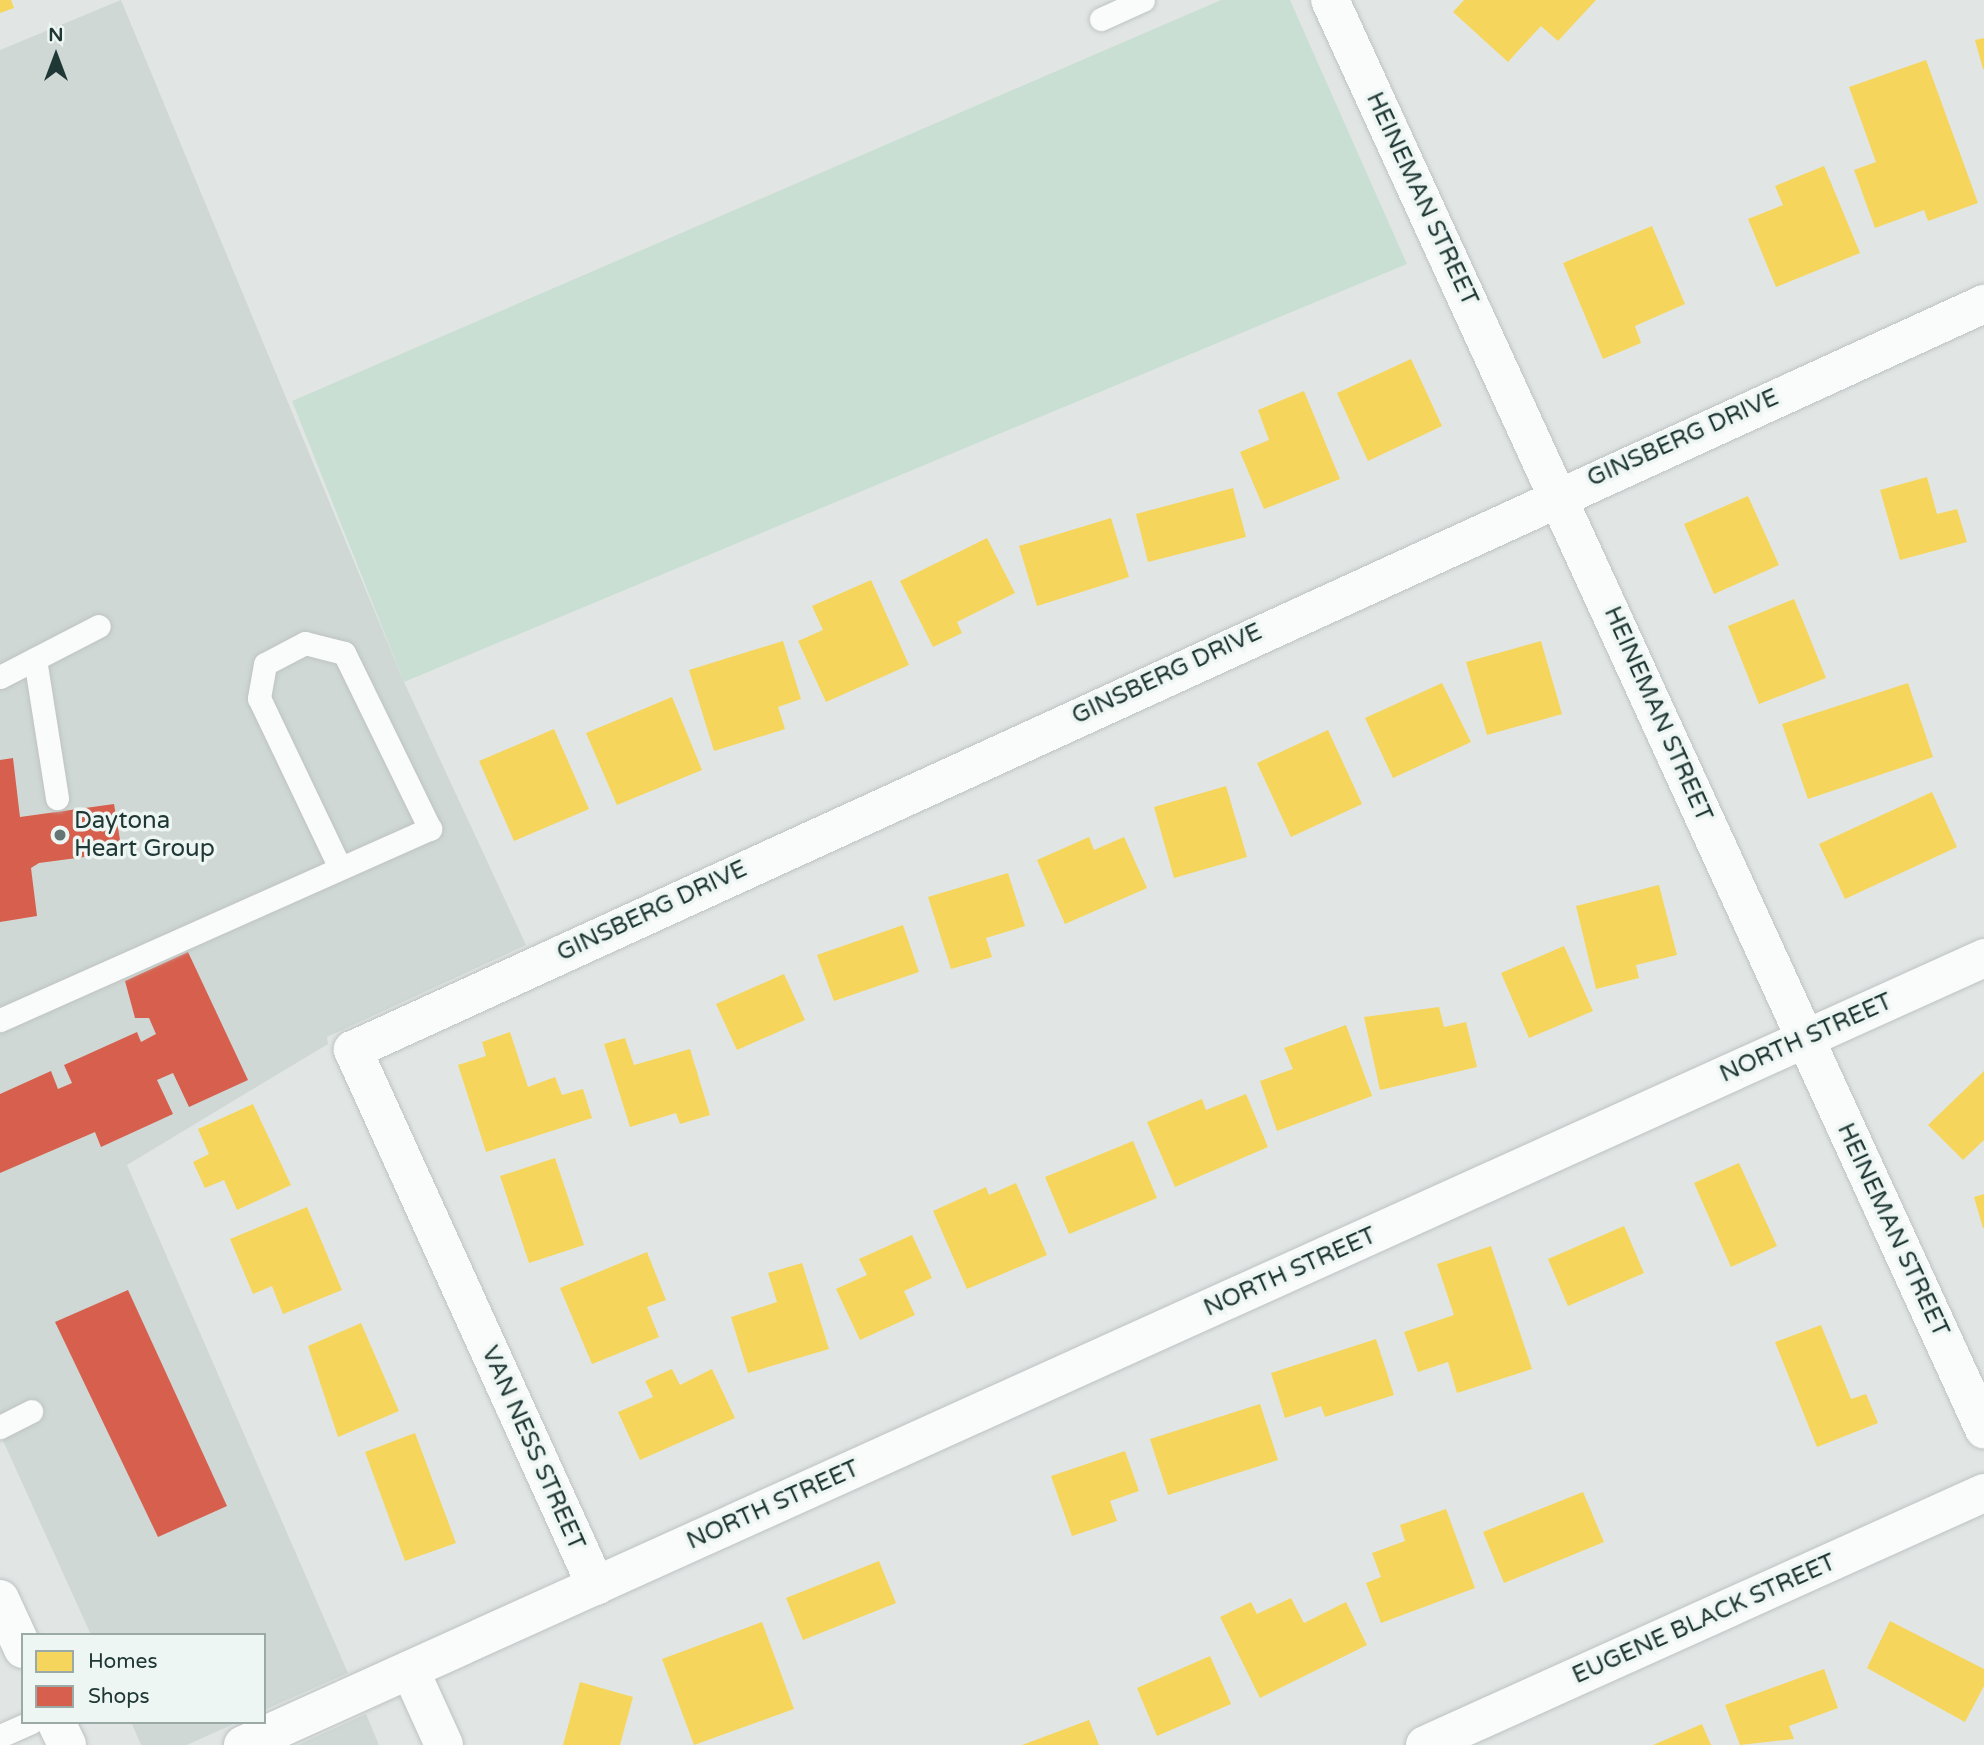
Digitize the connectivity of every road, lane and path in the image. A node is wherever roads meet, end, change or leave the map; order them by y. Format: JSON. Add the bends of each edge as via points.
{"nodes":[{"id":1,"x":1143,"y":0,"type":"edge"},
{"id":2,"x":1330,"y":0,"type":"edge"},
{"id":3,"x":1101,"y":19,"type":"dead end"},
{"id":4,"x":1984,"y":304,"type":"edge"},
{"id":5,"x":1558,"y":494,"type":"junction"},
{"id":6,"x":99,"y":626,"type":"dead end"},
{"id":7,"x":35,"y":659,"type":"junction"},
{"id":8,"x":0,"y":677,"type":"edge"},
{"id":9,"x":57,"y":798,"type":"dead end"},
{"id":10,"x":340,"y":868,"type":"junction"},
{"id":11,"x":1984,"y":958,"type":"edge"},
{"id":12,"x":0,"y":1020,"type":"edge"},
{"id":13,"x":1805,"y":1038,"type":"junction"},
{"id":14,"x":353,"y":1050,"type":"joint"},
{"id":15,"x":31,"y":1411,"type":"dead end"},
{"id":16,"x":0,"y":1427,"type":"edge"},
{"id":17,"x":1984,"y":1429,"type":"edge"},
{"id":18,"x":1984,"y":1493,"type":"edge"},
{"id":19,"x":596,"y":1586,"type":"junction"},
{"id":20,"x":0,"y":1599,"type":"edge"},
{"id":21,"x":13,"y":1644,"type":"edge"},
{"id":22,"x":410,"y":1670,"type":"junction"},
{"id":23,"x":27,"y":1724,"type":"edge"},
{"id":24,"x":57,"y":1724,"type":"edge"},
{"id":25,"x":0,"y":1736,"type":"edge"},
{"id":26,"x":67,"y":1745,"type":"edge"},
{"id":27,"x":243,"y":1745,"type":"edge"},
{"id":28,"x":444,"y":1745,"type":"edge"},
{"id":29,"x":1425,"y":1745,"type":"edge"}],
"edges":[{"from":1,"to":3,"type":"lane"},
{"from":2,"to":5,"type":"street","name":"HEINEMAN STREET"},
{"from":4,"to":5,"type":"street","name":"GINSBERG DRIVE"},
{"from":5,"to":13,"type":"street","name":"HEINEMAN STREET"},
{"from":5,"to":14,"type":"street","name":"GINSBERG DRIVE"},
{"from":6,"to":7,"type":"lane"},
{"from":7,"to":8,"type":"lane"},
{"from":7,"to":9,"type":"lane"},
{"from":10,"to":10,"type":"lane","via":[[259,698],[265,664],[305,643],[344,653],[430,829]]},
{"from":10,"to":12,"type":"lane"},
{"from":11,"to":13,"type":"street","name":"NORTH STREET"},
{"from":13,"to":17,"type":"street","name":"HEINEMAN STREET"},
{"from":13,"to":19,"type":"street","name":"NORTH STREET"},
{"from":14,"to":19,"type":"street","name":"VAN NESS STREET"},
{"from":15,"to":16,"type":"lane"},
{"from":18,"to":29,"type":"street","name":"EUGENE BLACK STREET"},
{"from":19,"to":22,"type":"street"},
{"from":20,"to":21,"type":"street"},
{"from":22,"to":27,"type":"street"},
{"from":22,"to":28,"type":"street"},
{"from":23,"to":25,"type":"lane"},
{"from":24,"to":26,"type":"street"}]}
